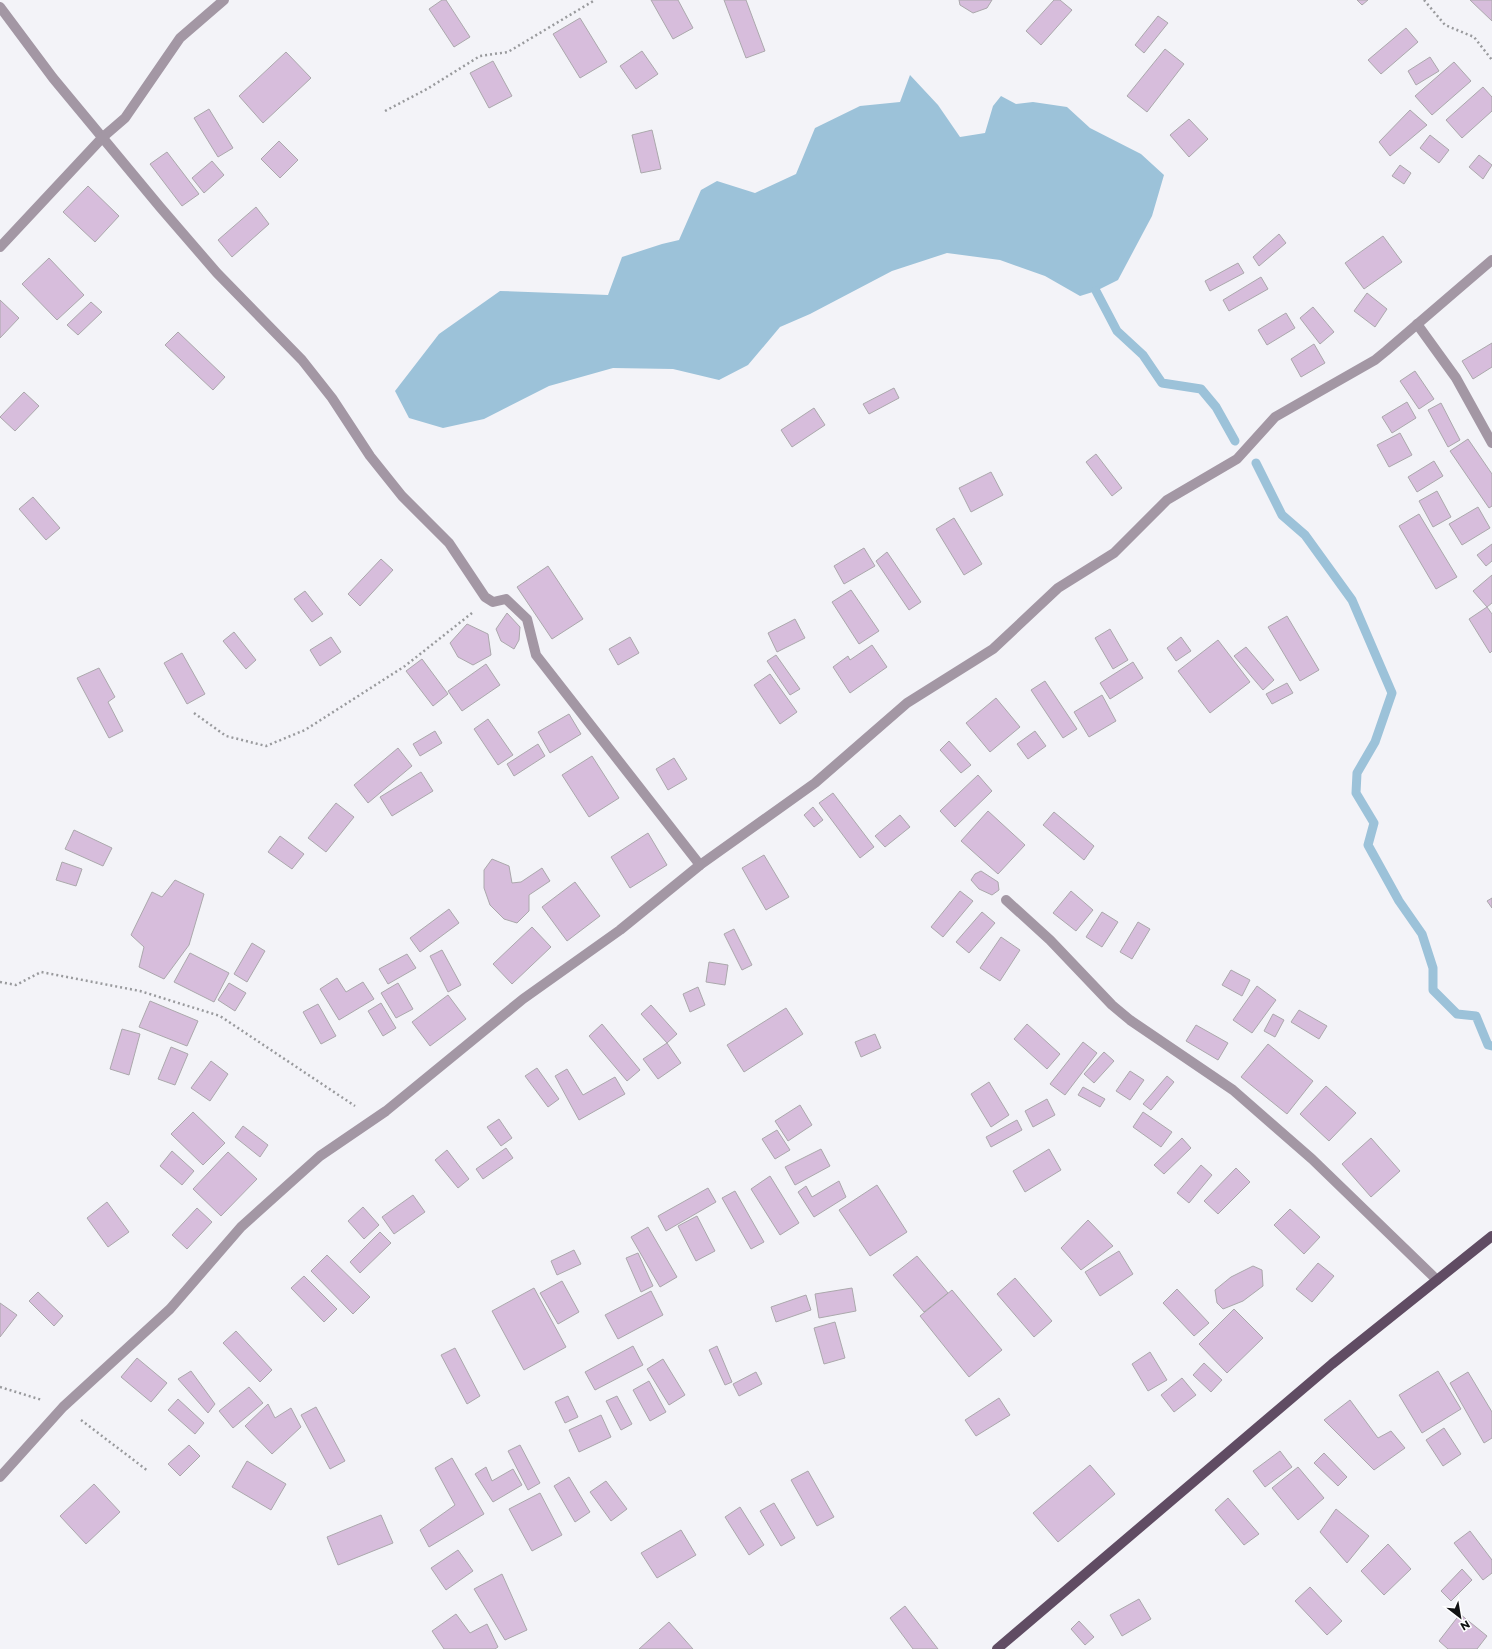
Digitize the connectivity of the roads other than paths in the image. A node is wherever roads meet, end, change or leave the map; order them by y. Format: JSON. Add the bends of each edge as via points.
{"nodes":[{"id":1,"x":224,"y":0,"type":"edge"},
{"id":2,"x":0,"y":7,"type":"edge"},
{"id":3,"x":103,"y":137,"type":"junction"},
{"id":4,"x":0,"y":247,"type":"edge"},
{"id":5,"x":1492,"y":260,"type":"edge"},
{"id":6,"x":1417,"y":324,"type":"junction"},
{"id":7,"x":1492,"y":443,"type":"edge"},
{"id":8,"x":700,"y":865,"type":"junction"},
{"id":9,"x":1006,"y":900,"type":"dead end"},
{"id":10,"x":1492,"y":1236,"type":"edge"},
{"id":11,"x":1437,"y":1280,"type":"junction"},
{"id":12,"x":0,"y":1477,"type":"edge"},
{"id":13,"x":997,"y":1649,"type":"edge"}],
"edges":[{"from":1,"to":3,"type":"street","via":[[180,38],[125,118]]},
{"from":2,"to":3,"type":"street","via":[[53,78]]},
{"from":3,"to":4,"type":"street"},
{"from":3,"to":8,"type":"street","via":[[217,273],[302,360],[332,398],[370,456],[402,496],[449,543],[489,601],[506,600],[527,619],[536,655]]},
{"from":5,"to":6,"type":"street"},
{"from":6,"to":7,"type":"street","via":[[1456,378]]},
{"from":6,"to":8,"type":"street","via":[[1375,360],[1276,417],[1237,459],[1167,500],[1114,553],[1058,588],[993,648],[907,703],[815,783]]},
{"from":8,"to":12,"type":"street","via":[[620,930],[523,999],[374,1119],[320,1156],[240,1227],[170,1309],[63,1407]]},
{"from":9,"to":11,"type":"street","via":[[1050,940],[1112,1005],[1233,1090],[1312,1159]]},
{"from":10,"to":11,"type":"main road"},
{"from":11,"to":13,"type":"main road","via":[[1332,1364]]}]}
